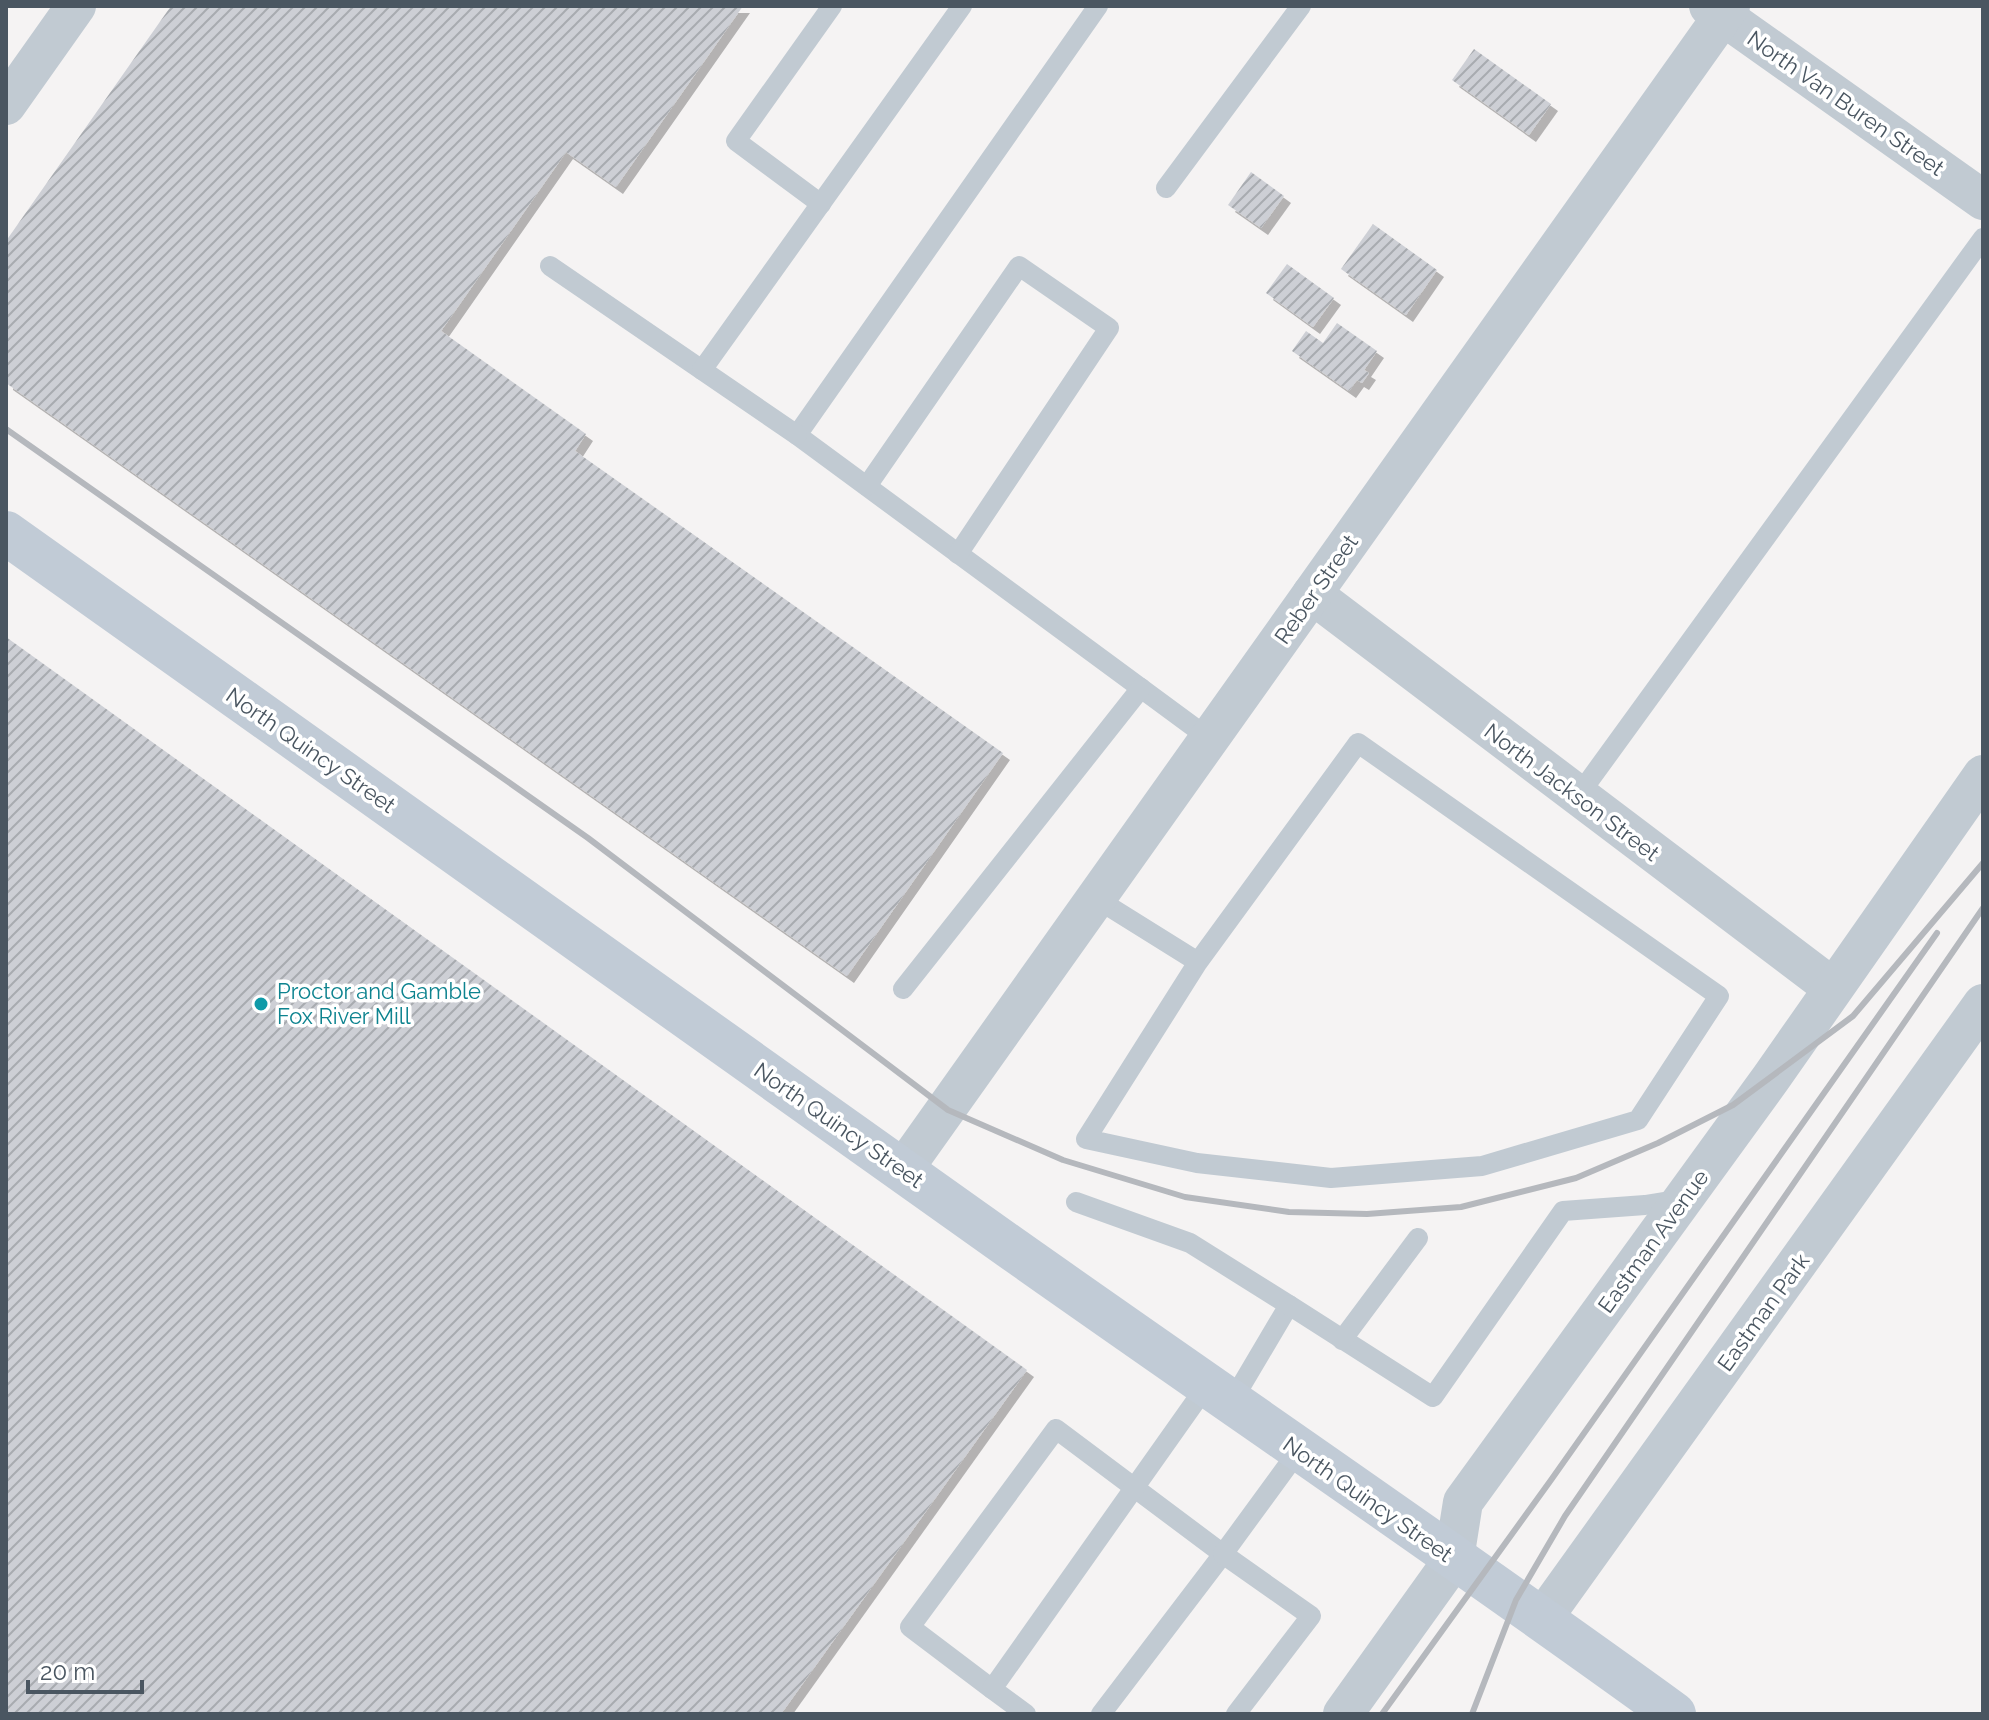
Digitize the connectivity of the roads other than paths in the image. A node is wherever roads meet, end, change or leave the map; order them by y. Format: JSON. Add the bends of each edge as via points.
{"nodes":[{"id":1,"x":76,"y":6,"type":"edge"},
{"id":2,"x":832,"y":6,"type":"edge"},
{"id":3,"x":962,"y":6,"type":"edge"},
{"id":4,"x":1098,"y":6,"type":"edge"},
{"id":5,"x":1301,"y":6,"type":"edge"},
{"id":6,"x":1720,"y":9,"type":"edge"},
{"id":7,"x":6,"y":105,"type":"edge"},
{"id":8,"x":1166,"y":188,"type":"dead end"},
{"id":9,"x":1983,"y":200,"type":"edge"},
{"id":10,"x":821,"y":204,"type":"junction"},
{"id":11,"x":1983,"y":238,"type":"edge"},
{"id":12,"x":550,"y":266,"type":"dead end"},
{"id":13,"x":702,"y":370,"type":"junction"},
{"id":14,"x":797,"y":435,"type":"junction"},
{"id":15,"x":867,"y":486,"type":"junction"},
{"id":16,"x":6,"y":533,"type":"edge"},
{"id":17,"x":958,"y":554,"type":"junction"},
{"id":18,"x":1312,"y":594,"type":"junction"},
{"id":19,"x":1141,"y":688,"type":"junction"},
{"id":20,"x":1210,"y":739,"type":"junction"},
{"id":21,"x":1983,"y":775,"type":"edge"},
{"id":22,"x":1578,"y":796,"type":"junction"},
{"id":23,"x":1097,"y":899,"type":"junction"},
{"id":24,"x":1198,"y":962,"type":"junction"},
{"id":25,"x":1833,"y":988,"type":"junction"},
{"id":26,"x":903,"y":989,"type":"dead end"},
{"id":27,"x":1983,"y":1004,"type":"edge"},
{"id":28,"x":1969,"y":1054,"type":"edge"},
{"id":29,"x":902,"y":1171,"type":"junction"},
{"id":30,"x":1684,"y":1198,"type":"junction"},
{"id":31,"x":1076,"y":1202,"type":"dead end"},
{"id":32,"x":1418,"y":1238,"type":"dead end"},
{"id":33,"x":1289,"y":1305,"type":"junction"},
{"id":34,"x":1342,"y":1340,"type":"junction"},
{"id":35,"x":1219,"y":1394,"type":"junction"},
{"id":36,"x":1299,"y":1450,"type":"junction"},
{"id":37,"x":1137,"y":1487,"type":"junction"},
{"id":38,"x":1223,"y":1554,"type":"junction"},
{"id":39,"x":1454,"y":1559,"type":"junction"},
{"id":40,"x":1542,"y":1619,"type":"junction"},
{"id":41,"x":992,"y":1689,"type":"junction"},
{"id":42,"x":1026,"y":1714,"type":"edge"},
{"id":43,"x":1101,"y":1714,"type":"edge"},
{"id":44,"x":1236,"y":1714,"type":"edge"},
{"id":45,"x":1343,"y":1714,"type":"edge"},
{"id":46,"x":1674,"y":1714,"type":"edge"}],
"edges":[{"from":1,"to":7,"type":"street"},
{"from":2,"to":10,"type":"lane","via":[[736,141]]},
{"from":3,"to":10,"type":"lane"},
{"from":4,"to":14,"type":"lane"},
{"from":5,"to":8,"type":"lane"},
{"from":6,"to":9,"type":"street","name":"North Van Buren Street"},
{"from":6,"to":18,"type":"street","name":"Reber Street"},
{"from":10,"to":13,"type":"lane"},
{"from":11,"to":22,"type":"lane"},
{"from":12,"to":13,"type":"lane"},
{"from":13,"to":14,"type":"lane"},
{"from":14,"to":15,"type":"lane"},
{"from":15,"to":17,"type":"lane"},
{"from":15,"to":17,"type":"lane","via":[[1019,266],[1109,328]]},
{"from":16,"to":29,"type":"street","name":"North Quincy Street"},
{"from":17,"to":19,"type":"lane"},
{"from":18,"to":20,"type":"street","name":"Reber Street"},
{"from":18,"to":22,"type":"street","name":"North Jackson Street"},
{"from":19,"to":20,"type":"lane"},
{"from":19,"to":26,"type":"lane"},
{"from":20,"to":23,"type":"street","name":"Reber Street"},
{"from":21,"to":25,"type":"street","name":"Eastman Avenue"},
{"from":22,"to":25,"type":"street","name":"North Jackson Street"},
{"from":23,"to":24,"type":"lane"},
{"from":23,"to":29,"type":"street","name":"Reber Street"},
{"from":24,"to":24,"type":"lane","via":[[1358,743],[1719,996],[1638,1120],[1482,1166],[1331,1178],[1197,1163],[1086,1139]]},
{"from":25,"to":30,"type":"street","name":"Eastman Avenue"},
{"from":27,"to":28,"type":"street","name":"Eastman Park"},
{"from":28,"to":40,"type":"street","name":"Eastman Park"},
{"from":29,"to":35,"type":"street","name":"North Quincy Street"},
{"from":30,"to":34,"type":"lane","via":[[1563,1211],[1433,1397]]},
{"from":30,"to":39,"type":"street","name":"Eastman Avenue","via":[[1463,1502]]},
{"from":31,"to":33,"type":"lane","via":[[1190,1243]]},
{"from":32,"to":34,"type":"lane"},
{"from":33,"to":34,"type":"lane"},
{"from":33,"to":35,"type":"lane"},
{"from":35,"to":36,"type":"street","name":"North Quincy Street"},
{"from":35,"to":37,"type":"lane"},
{"from":36,"to":38,"type":"lane"},
{"from":36,"to":39,"type":"street","name":"North Quincy Street"},
{"from":37,"to":38,"type":"lane"},
{"from":37,"to":41,"type":"lane"},
{"from":37,"to":41,"type":"lane","via":[[1056,1429],[910,1627]]},
{"from":38,"to":43,"type":"lane"},
{"from":38,"to":44,"type":"lane","via":[[1311,1616]]},
{"from":39,"to":40,"type":"street","name":"North Quincy Street"},
{"from":39,"to":45,"type":"street","name":"Eastman Avenue"},
{"from":40,"to":46,"type":"street","name":"North Quincy Street"},
{"from":41,"to":42,"type":"lane"}]}
